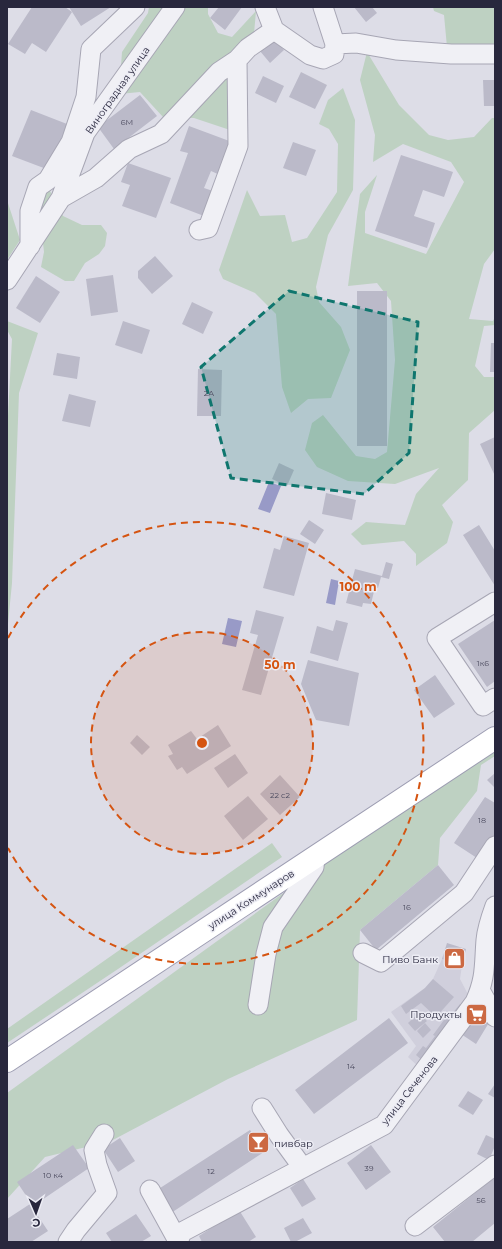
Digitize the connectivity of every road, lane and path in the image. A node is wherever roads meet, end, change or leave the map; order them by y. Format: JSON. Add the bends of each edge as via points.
{"nodes":[{"id":1,"x":135,"y":7,"type":"edge"},
{"id":2,"x":175,"y":7,"type":"edge"},
{"id":3,"x":265,"y":7,"type":"edge"},
{"id":4,"x":323,"y":7,"type":"edge"},
{"id":5,"x":274,"y":30,"type":"junction"},
{"id":6,"x":335,"y":44,"type":"junction"},
{"id":7,"x":495,"y":54,"type":"edge"},
{"id":8,"x":237,"y":60,"type":"junction"},
{"id":9,"x":61,"y":198,"type":"junction"},
{"id":10,"x":199,"y":230,"type":"dead end"},
{"id":11,"x":30,"y":246,"type":"junction"},
{"id":12,"x":7,"y":280,"type":"edge"},
{"id":13,"x":495,"y":602,"type":"edge"},
{"id":14,"x":495,"y":698,"type":"edge"},
{"id":15,"x":495,"y":738,"type":"edge"},
{"id":16,"x":495,"y":846,"type":"edge"},
{"id":17,"x":315,"y":857,"type":"junction"},
{"id":18,"x":495,"y":906,"type":"edge"},
{"id":19,"x":363,"y":953,"type":"dead end"},
{"id":20,"x":490,"y":972,"type":"edge"},
{"id":21,"x":480,"y":990,"type":"junction"},
{"id":22,"x":258,"y":1005,"type":"dead end"},
{"id":23,"x":495,"y":1017,"type":"edge"},
{"id":24,"x":7,"y":1061,"type":"edge"},
{"id":25,"x":262,"y":1108,"type":"dead end"},
{"id":26,"x":104,"y":1134,"type":"dead end"},
{"id":27,"x":495,"y":1165,"type":"edge"},
{"id":28,"x":303,"y":1168,"type":"junction"},
{"id":29,"x":150,"y":1190,"type":"dead end"},
{"id":30,"x":415,"y":1226,"type":"dead end"},
{"id":31,"x":68,"y":1242,"type":"edge"},
{"id":32,"x":178,"y":1242,"type":"edge"}],
"edges":[{"from":1,"to":11,"type":"street","via":[[91,49],[86,97],[71,142],[48,180],[38,187],[30,211]]},
{"from":2,"to":9,"type":"street","name":"Виноградная улица","via":[[86,133]]},
{"from":3,"to":5,"type":"street"},
{"from":4,"to":6,"type":"street"},
{"from":5,"to":6,"type":"street","via":[[310,55],[324,59],[334,54]]},
{"from":5,"to":8,"type":"street","via":[[248,48]]},
{"from":6,"to":7,"type":"street","via":[[356,43],[396,50],[451,54]]},
{"from":8,"to":9,"type":"street","via":[[219,72],[161,134],[129,149],[96,178]]},
{"from":8,"to":10,"type":"street","via":[[238,146],[208,228]]},
{"from":9,"to":11,"type":"street","name":"Виноградная улица"},
{"from":11,"to":12,"type":"street","name":"Виноградная улица"},
{"from":13,"to":14,"type":"street","via":[[437,638],[483,706]]},
{"from":15,"to":17,"type":"main road","name":"улица Коммунаров"},
{"from":16,"to":19,"type":"street","via":[[464,893],[380,962]]},
{"from":17,"to":22,"type":"street","via":[[314,867],[272,927]]},
{"from":17,"to":24,"type":"main road","name":"улица Коммунаров"},
{"from":18,"to":20,"type":"street","name":"улица Сеченова","via":[[486,938]]},
{"from":20,"to":21,"type":"street","name":"улица Сеченова"},
{"from":21,"to":23,"type":"street"},
{"from":21,"to":28,"type":"street","name":"улица Сеченова","via":[[475,1002],[384,1125]]},
{"from":25,"to":28,"type":"street"},
{"from":26,"to":31,"type":"street","via":[[94,1150],[107,1193]]},
{"from":27,"to":30,"type":"street"},
{"from":28,"to":32,"type":"street","name":"улица Сеченова","via":[[182,1232]]},
{"from":29,"to":32,"type":"street"}]}
